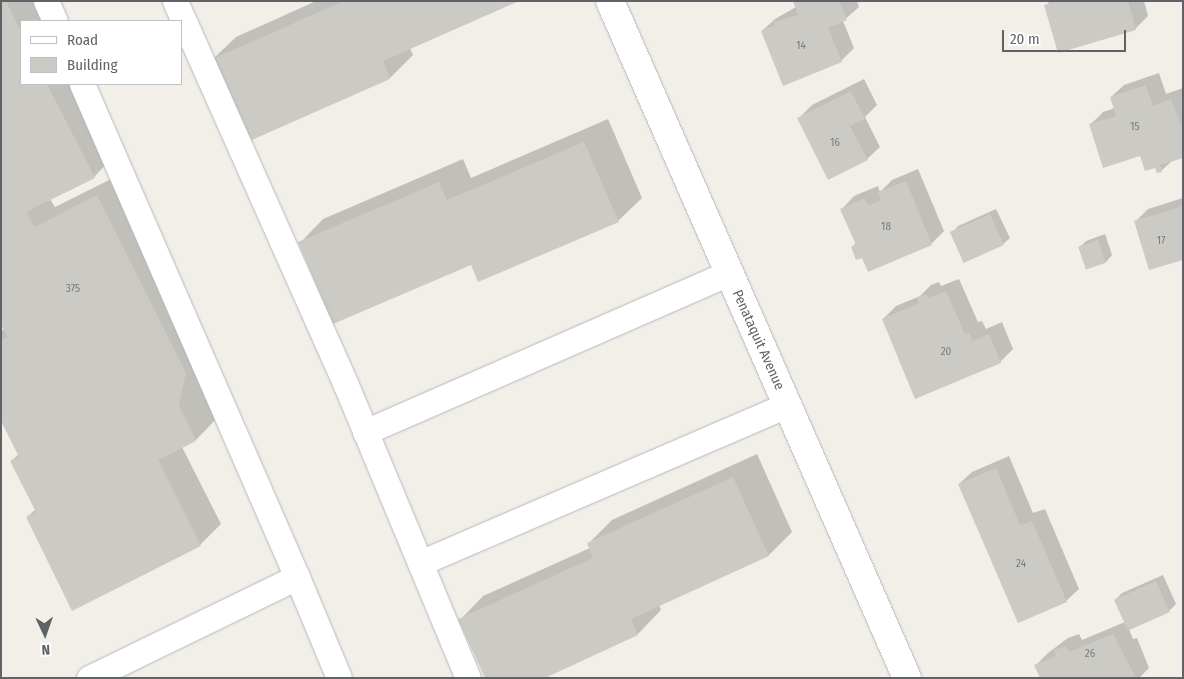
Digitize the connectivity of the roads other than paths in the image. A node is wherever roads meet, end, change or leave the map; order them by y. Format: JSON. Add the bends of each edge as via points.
{"nodes":[{"id":1,"x":46,"y":1,"type":"edge"},
{"id":2,"x":175,"y":1,"type":"edge"},
{"id":3,"x":610,"y":1,"type":"edge"},
{"id":4,"x":55,"y":20,"type":"edge"},
{"id":5,"x":82,"y":85,"type":"edge"},
{"id":6,"x":729,"y":273,"type":"junction"},
{"id":7,"x":787,"y":405,"type":"junction"},
{"id":8,"x":366,"y":432,"type":"junction"},
{"id":9,"x":420,"y":563,"type":"junction"},
{"id":10,"x":298,"y":577,"type":"junction"},
{"id":11,"x":90,"y":678,"type":"edge"},
{"id":12,"x":339,"y":678,"type":"edge"},
{"id":13,"x":468,"y":678,"type":"edge"},
{"id":14,"x":907,"y":678,"type":"edge"}],
"edges":[{"from":1,"to":4,"type":"lane"},
{"from":2,"to":8,"type":"lane"},
{"from":3,"to":6,"type":"street","name":"Penataquit Avenue"},
{"from":5,"to":10,"type":"lane"},
{"from":6,"to":7,"type":"street","name":"Penataquit Avenue"},
{"from":6,"to":8,"type":"lane"},
{"from":7,"to":9,"type":"lane"},
{"from":7,"to":14,"type":"street","name":"Penataquit Avenue"},
{"from":8,"to":9,"type":"lane"},
{"from":9,"to":13,"type":"lane"},
{"from":10,"to":11,"type":"lane"},
{"from":10,"to":12,"type":"lane"}]}
